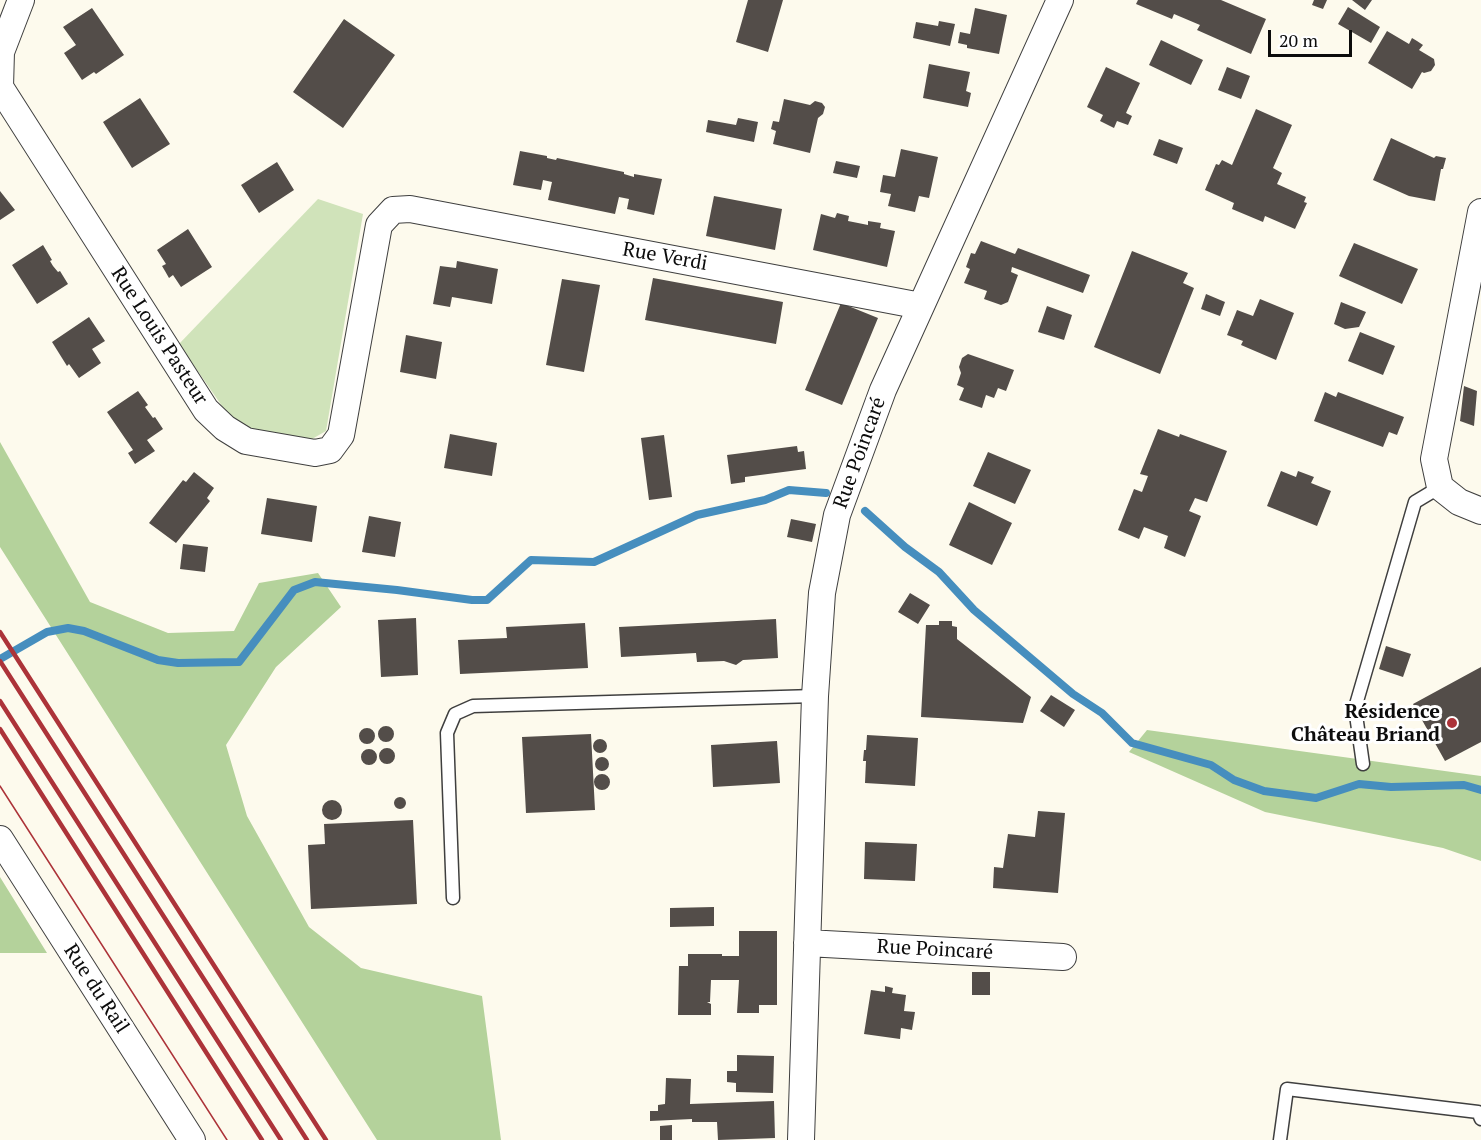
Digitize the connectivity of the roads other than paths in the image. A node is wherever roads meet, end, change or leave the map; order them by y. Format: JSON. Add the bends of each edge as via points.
{"nodes":[{"id":1,"x":21,"y":0,"type":"edge"},
{"id":2,"x":1060,"y":0,"type":"edge"},
{"id":3,"x":410,"y":209,"type":"joint"},
{"id":4,"x":1481,"y":212,"type":"edge"},
{"id":5,"x":921,"y":306,"type":"junction"},
{"id":6,"x":1440,"y":487,"type":"junction"},
{"id":7,"x":1481,"y":511,"type":"edge"},
{"id":8,"x":815,"y":696,"type":"junction"},
{"id":9,"x":1363,"y":764,"type":"dead end"},
{"id":10,"x":0,"y":839,"type":"edge"},
{"id":11,"x":453,"y":898,"type":"dead end"},
{"id":12,"x":807,"y":943,"type":"junction"},
{"id":13,"x":1063,"y":957,"type":"dead end"},
{"id":14,"x":1481,"y":1119,"type":"edge"},
{"id":15,"x":192,"y":1140,"type":"edge"},
{"id":16,"x":801,"y":1140,"type":"edge"},
{"id":17,"x":1280,"y":1140,"type":"edge"}],
"edges":[{"from":1,"to":3,"type":"street","name":"Rue Louis Pasteur","via":[[1,52],[0,87],[206,410],[246,441],[315,453],[330,450],[341,435],[379,225],[393,210]]},
{"from":2,"to":5,"type":"street","name":"Rue Poincaré"},
{"from":3,"to":5,"type":"street","name":"Rue Verdi"},
{"from":4,"to":6,"type":"street","via":[[1434,459]]},
{"from":5,"to":8,"type":"street","name":"Rue Poincaré","via":[[883,390],[837,515],[822,593]]},
{"from":6,"to":7,"type":"street","via":[[1458,502]]},
{"from":6,"to":9,"type":"lane","via":[[1415,502],[1355,708]]},
{"from":8,"to":11,"type":"lane","via":[[473,706],[455,714],[447,734]]},
{"from":8,"to":12,"type":"street","name":"Rue Poincaré"},
{"from":10,"to":15,"type":"street","name":"Rue du Rail"},
{"from":12,"to":13,"type":"street","name":"Rue Poincaré"},
{"from":12,"to":16,"type":"street","name":"Rue Poincaré"},
{"from":14,"to":17,"type":"lane","via":[[1478,1112],[1287,1089]]}]}
